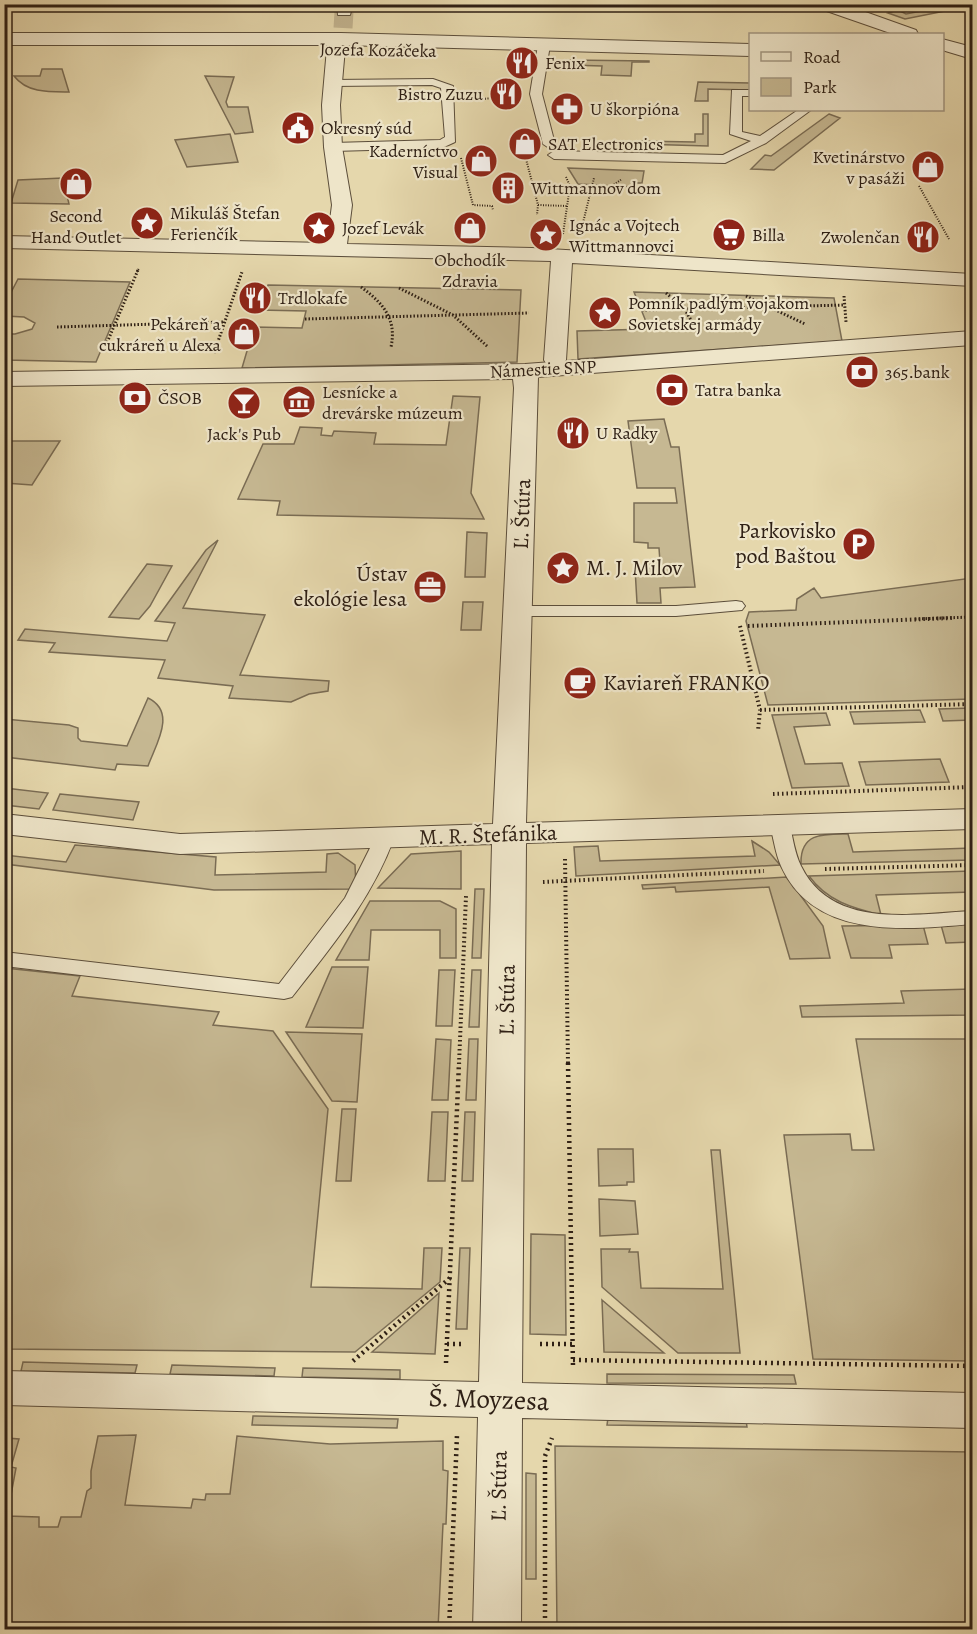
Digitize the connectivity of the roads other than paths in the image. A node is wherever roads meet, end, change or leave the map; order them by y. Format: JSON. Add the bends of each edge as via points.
{"nodes":[{"id":1,"x":824,"y":4,"type":"edge"},
{"id":2,"x":342,"y":26,"type":"edge"},
{"id":3,"x":887,"y":31,"type":"edge"},
{"id":4,"x":4,"y":40,"type":"edge"},
{"id":5,"x":944,"y":45,"type":"edge"},
{"id":6,"x":4,"y":48,"type":"edge"},
{"id":7,"x":543,"y":49,"type":"junction"},
{"id":8,"x":749,"y":50,"type":"edge"},
{"id":9,"x":972,"y":53,"type":"edge"},
{"id":10,"x":749,"y":58,"type":"edge"},
{"id":11,"x":944,"y":58,"type":"edge"},
{"id":12,"x":972,"y":59,"type":"edge"},
{"id":13,"x":332,"y":83,"type":"junction"},
{"id":14,"x":749,"y":93,"type":"edge"},
{"id":15,"x":805,"y":111,"type":"edge"},
{"id":16,"x":762,"y":140,"type":"junction"},
{"id":17,"x":333,"y":147,"type":"junction"},
{"id":18,"x":4,"y":242,"type":"edge"},
{"id":19,"x":336,"y":248,"type":"junction"},
{"id":20,"x":562,"y":256,"type":"junction"},
{"id":21,"x":972,"y":280,"type":"edge"},
{"id":22,"x":972,"y":338,"type":"edge"},
{"id":23,"x":555,"y":360,"type":"dead end"},
{"id":24,"x":525,"y":371,"type":"junction"},
{"id":25,"x":4,"y":379,"type":"edge"},
{"id":26,"x":519,"y":611,"type":"junction"},
{"id":27,"x":738,"y":613,"type":"road end"},
{"id":28,"x":972,"y":819,"type":"edge"},
{"id":29,"x":4,"y":824,"type":"edge"},
{"id":30,"x":780,"y":826,"type":"junction"},
{"id":31,"x":509,"y":835,"type":"junction"},
{"id":32,"x":384,"y":838,"type":"junction"},
{"id":33,"x":972,"y":918,"type":"edge"},
{"id":34,"x":4,"y":959,"type":"edge"},
{"id":35,"x":4,"y":1388,"type":"edge"},
{"id":36,"x":501,"y":1398,"type":"junction"},
{"id":37,"x":972,"y":1411,"type":"edge"},
{"id":38,"x":497,"y":1629,"type":"edge"}],
"edges":[{"from":1,"to":3,"type":"street"},
{"from":2,"to":4,"type":"street","name":"Jozefa Kozáčeka"},
{"from":2,"to":6,"type":"street","name":"Jozefa Kozáčeka"},
{"from":2,"to":7,"type":"street","name":"Jozefa Kozáčeka"},
{"from":2,"to":13,"type":"street"},
{"from":5,"to":9,"type":"street"},
{"from":7,"to":8,"type":"street","name":"Jozefa Kozáčeka"},
{"from":7,"to":10,"type":"street","name":"Jozefa Kozáčeka"},
{"from":7,"to":16,"type":"lane","via":[[537,97],[553,152],[725,159]]},
{"from":11,"to":12,"type":"street"},
{"from":13,"to":17,"type":"street"},
{"from":13,"to":17,"type":"lane","via":[[433,82],[447,86],[450,139],[442,144]]},
{"from":14,"to":16,"type":"lane","via":[[736,92],[736,134]]},
{"from":15,"to":16,"type":"lane"},
{"from":17,"to":19,"type":"street","via":[[342,205]]},
{"from":18,"to":19,"type":"street"},
{"from":19,"to":20,"type":"street"},
{"from":20,"to":21,"type":"street"},
{"from":20,"to":23,"type":"street","name":"Námestie SNP"},
{"from":22,"to":24,"type":"street","name":"Námestie SNP"},
{"from":24,"to":25,"type":"street","name":"Námestie SNP"},
{"from":24,"to":26,"type":"street","name":"Ľ. Štúra"},
{"from":26,"to":27,"type":"lane"},
{"from":26,"to":31,"type":"street","name":"Ľ. Štúra"},
{"from":28,"to":30,"type":"street","name":"M. R. Štefánika"},
{"from":29,"to":32,"type":"street","name":"M. R. Štefánika","via":[[180,844]]},
{"from":30,"to":31,"type":"street","name":"M. R. Štefánika"},
{"from":30,"to":33,"type":"lane","via":[[792,870],[825,908],[837,914],[856,920],[883,921]]},
{"from":31,"to":32,"type":"street","name":"M. R. Štefánika"},
{"from":31,"to":36,"type":"street","name":"Ľ. Štúra"},
{"from":32,"to":34,"type":"lane","via":[[378,860],[359,894],[284,992]]},
{"from":35,"to":36,"type":"street","name":"Š. Moyzesa"},
{"from":36,"to":37,"type":"street","name":"Š. Moyzesa"},
{"from":36,"to":38,"type":"street","name":"Ľ. Štúra"}]}
